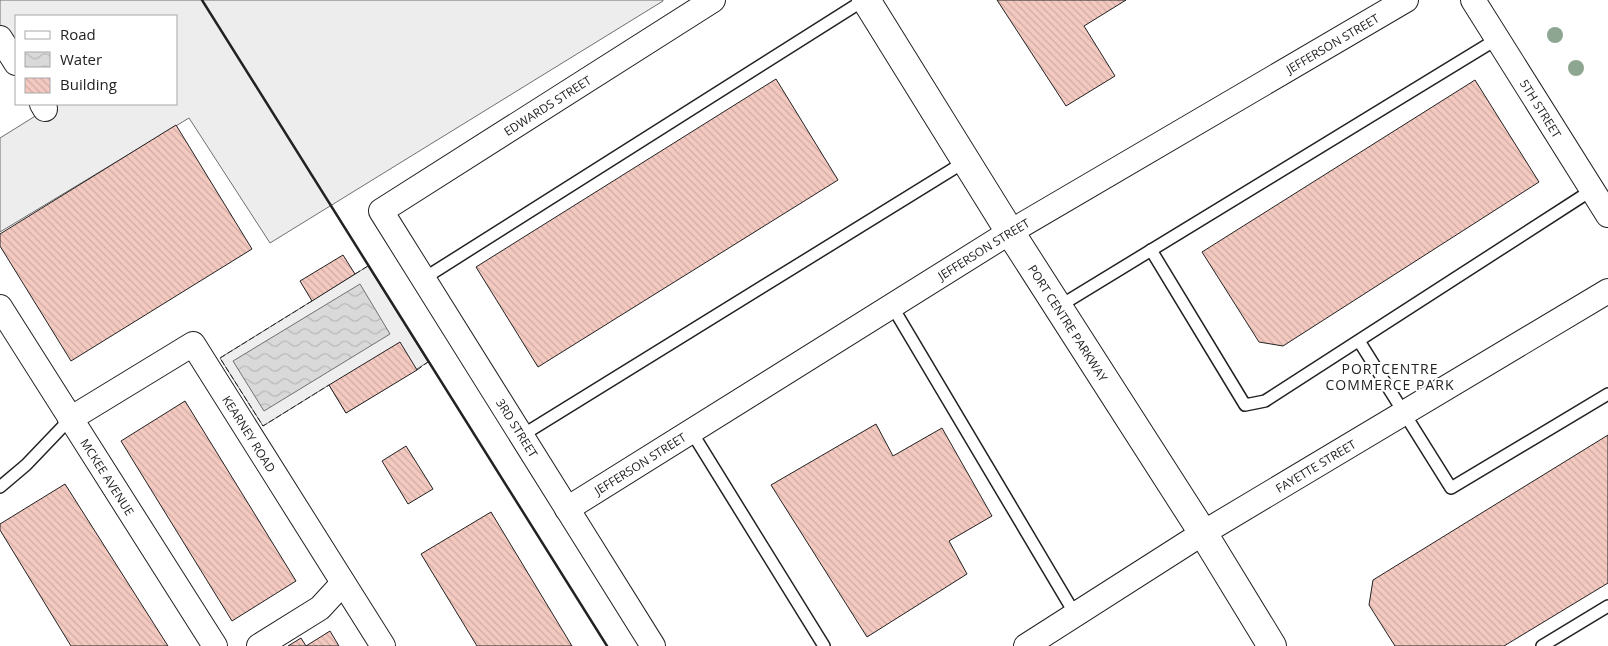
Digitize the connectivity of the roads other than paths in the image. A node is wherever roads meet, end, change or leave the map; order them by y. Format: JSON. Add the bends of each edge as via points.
{"nodes":[{"id":1,"x":713,"y":0,"type":"edge"},
{"id":2,"x":865,"y":0,"type":"edge"},
{"id":3,"x":1406,"y":0,"type":"edge"},
{"id":4,"x":1473,"y":0,"type":"edge"},
{"id":5,"x":0,"y":38,"type":"edge"},
{"id":6,"x":1497,"y":38,"type":"junction"},
{"id":7,"x":15,"y":61,"type":"edge"},
{"id":8,"x":966,"y":161,"type":"junction"},
{"id":9,"x":1592,"y":190,"type":"junction"},
{"id":10,"x":381,"y":211,"type":"joint"},
{"id":11,"x":1608,"y":216,"type":"edge"},
{"id":12,"x":1010,"y":232,"type":"junction"},
{"id":13,"x":1151,"y":250,"type":"junction"},
{"id":14,"x":423,"y":279,"type":"junction"},
{"id":15,"x":1608,"y":291,"type":"edge"},
{"id":16,"x":892,"y":306,"type":"junction"},
{"id":17,"x":1058,"y":306,"type":"junction"},
{"id":18,"x":0,"y":307,"type":"edge"},
{"id":19,"x":1359,"y":341,"type":"junction"},
{"id":20,"x":1608,"y":394,"type":"edge"},
{"id":21,"x":1404,"y":412,"type":"junction"},
{"id":22,"x":70,"y":419,"type":"junction"},
{"id":23,"x":691,"y":431,"type":"junction"},
{"id":24,"x":521,"y":436,"type":"junction"},
{"id":25,"x":0,"y":487,"type":"edge"},
{"id":26,"x":567,"y":509,"type":"junction"},
{"id":27,"x":1203,"y":533,"type":"junction"},
{"id":28,"x":343,"y":582,"type":"junction"},
{"id":29,"x":1608,"y":606,"type":"edge"},
{"id":30,"x":1075,"y":614,"type":"junction"},
{"id":31,"x":215,"y":646,"type":"edge"},
{"id":32,"x":259,"y":646,"type":"edge"},
{"id":33,"x":382,"y":646,"type":"edge"},
{"id":34,"x":653,"y":646,"type":"edge"},
{"id":35,"x":824,"y":646,"type":"edge"},
{"id":36,"x":1026,"y":646,"type":"edge"},
{"id":37,"x":1272,"y":646,"type":"edge"},
{"id":38,"x":1542,"y":646,"type":"edge"}],
"edges":[{"from":1,"to":10,"type":"street","name":"EDWARDS STREET"},
{"from":2,"to":8,"type":"main road","name":"PORT CENTRE PARKWAY"},
{"from":2,"to":14,"type":"lane"},
{"from":3,"to":12,"type":"street","name":"JEFFERSON STREET"},
{"from":4,"to":6,"type":"street","name":"5TH STREET"},
{"from":5,"to":7,"type":"street"},
{"from":6,"to":9,"type":"street","name":"5TH STREET"},
{"from":6,"to":13,"type":"lane"},
{"from":8,"to":12,"type":"main road","name":"PORT CENTRE PARKWAY"},
{"from":8,"to":24,"type":"lane"},
{"from":9,"to":11,"type":"street","name":"5TH STREET"},
{"from":9,"to":19,"type":"lane"},
{"from":10,"to":14,"type":"street","name":"3RD STREET"},
{"from":12,"to":16,"type":"street","name":"JEFFERSON STREET"},
{"from":12,"to":17,"type":"main road","name":"PORT CENTRE PARKWAY"},
{"from":13,"to":17,"type":"lane"},
{"from":13,"to":19,"type":"lane","via":[[1245,405],[1265,402]]},
{"from":14,"to":24,"type":"street","name":"3RD STREET"},
{"from":15,"to":21,"type":"street","name":"FAYETTE STREET"},
{"from":16,"to":23,"type":"street","name":"JEFFERSON STREET"},
{"from":16,"to":30,"type":"lane"},
{"from":17,"to":27,"type":"main road","name":"PORT CENTRE PARKWAY"},
{"from":18,"to":22,"type":"street","name":"MCKEE AVENUE"},
{"from":19,"to":21,"type":"lane"},
{"from":20,"to":21,"type":"lane","via":[[1451,488]]},
{"from":21,"to":27,"type":"street","name":"FAYETTE STREET"},
{"from":22,"to":25,"type":"lane"},
{"from":22,"to":28,"type":"street","name":"KEARNEY ROAD","via":[[193,344]]},
{"from":22,"to":31,"type":"street","name":"MCKEE AVENUE"},
{"from":23,"to":26,"type":"street","name":"JEFFERSON STREET"},
{"from":23,"to":35,"type":"lane"},
{"from":24,"to":26,"type":"street","name":"3RD STREET"},
{"from":26,"to":34,"type":"street","name":"3RD STREET"},
{"from":27,"to":30,"type":"street","name":"FAYETTE STREET"},
{"from":27,"to":37,"type":"main road","name":"PORT CENTRE PARKWAY"},
{"from":28,"to":32,"type":"street","via":[[320,608]]},
{"from":28,"to":33,"type":"street","name":"KEARNEY ROAD"},
{"from":29,"to":38,"type":"lane"},
{"from":30,"to":36,"type":"street","name":"FAYETTE STREET"}]}
